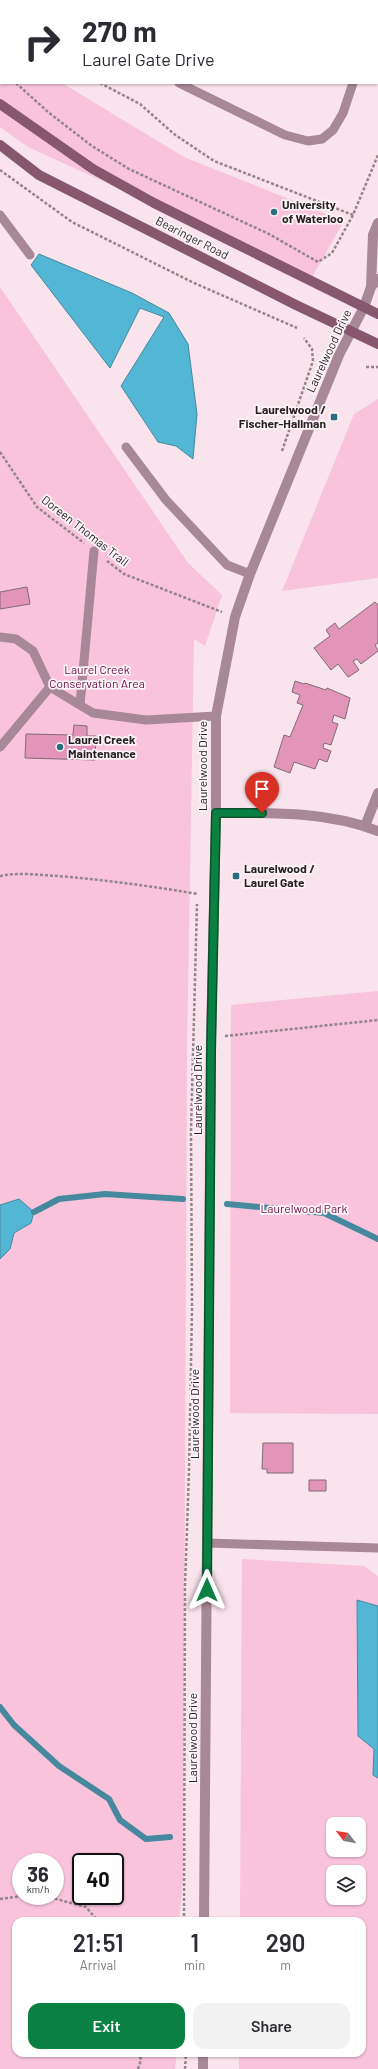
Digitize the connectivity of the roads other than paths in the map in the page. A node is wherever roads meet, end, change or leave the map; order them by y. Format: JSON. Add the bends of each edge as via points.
{"nodes":[{"id":1,"x":184,"y":84,"type":"edge"},
{"id":2,"x":353,"y":84,"type":"edge"},
{"id":3,"x":197,"y":87,"type":"edge"},
{"id":4,"x":0,"y":104,"type":"edge"},
{"id":5,"x":0,"y":145,"type":"edge"},
{"id":6,"x":0,"y":215,"type":"edge"},
{"id":7,"x":378,"y":223,"type":"edge"},
{"id":8,"x":30,"y":255,"type":"dead end"},
{"id":9,"x":378,"y":279,"type":"edge"},
{"id":10,"x":371,"y":288,"type":"junction"},
{"id":11,"x":364,"y":307,"type":"junction"},
{"id":12,"x":378,"y":314,"type":"edge"},
{"id":13,"x":351,"y":332,"type":"junction"},
{"id":14,"x":378,"y":344,"type":"edge"},
{"id":15,"x":126,"y":447,"type":"dead end"},
{"id":16,"x":94,"y":551,"type":"road end"},
{"id":17,"x":250,"y":574,"type":"junction"},
{"id":18,"x":0,"y":637,"type":"edge"},
{"id":19,"x":50,"y":687,"type":"junction"},
{"id":20,"x":80,"y":705,"type":"junction"},
{"id":21,"x":216,"y":716,"type":"junction"},
{"id":22,"x":0,"y":747,"type":"edge"},
{"id":23,"x":378,"y":793,"type":"edge"},
{"id":24,"x":216,"y":813,"type":"junction"},
{"id":25,"x":364,"y":826,"type":"junction"},
{"id":26,"x":378,"y":831,"type":"edge"},
{"id":27,"x":207,"y":1543,"type":"junction"},
{"id":28,"x":378,"y":1548,"type":"edge"},
{"id":29,"x":204,"y":1917,"type":"edge"},
{"id":30,"x":203,"y":2057,"type":"edge"},
{"id":31,"x":203,"y":2069,"type":"edge"}],
"edges":[{"from":1,"to":3,"type":"lane"},
{"from":2,"to":3,"type":"lane","via":[[343,113],[333,130],[315,141],[290,137]]},
{"from":4,"to":11,"type":"main road","name":"Bearinger Road","via":[[93,169],[154,203]]},
{"from":5,"to":13,"type":"main road","name":"Bearinger Road","via":[[39,175]]},
{"from":6,"to":8,"type":"lane"},
{"from":7,"to":10,"type":"street","name":"Laurelwood Drive","via":[[373,235]]},
{"from":9,"to":10,"type":"street","name":"Laurelwood Drive"},
{"from":10,"to":11,"type":"street","name":"Laurelwood Drive"},
{"from":11,"to":12,"type":"main road","name":"Bearinger Road"},
{"from":11,"to":13,"type":"street","name":"Laurelwood Drive"},
{"from":13,"to":14,"type":"main road","name":"Bearinger Road"},
{"from":13,"to":17,"type":"street","name":"Laurelwood Drive","via":[[339,355]]},
{"from":15,"to":17,"type":"lane","via":[[166,500],[226,565]]},
{"from":16,"to":20,"type":"lane"},
{"from":17,"to":21,"type":"street","name":"Laurelwood Drive","via":[[235,617]]},
{"from":18,"to":19,"type":"lane","via":[[16,639],[34,651]]},
{"from":19,"to":20,"type":"lane"},
{"from":19,"to":22,"type":"lane"},
{"from":20,"to":21,"type":"lane","via":[[93,713],[146,720]]},
{"from":21,"to":24,"type":"street","name":"Laurelwood Drive"},
{"from":23,"to":25,"type":"street"},
{"from":24,"to":25,"type":"street","via":[[305,814]]},
{"from":24,"to":27,"type":"street","name":"Laurelwood Drive","via":[[211,1052]]},
{"from":25,"to":26,"type":"street"},
{"from":27,"to":28,"type":"lane"},
{"from":27,"to":29,"type":"street","name":"Laurelwood Drive"},
{"from":30,"to":31,"type":"street"}]}
